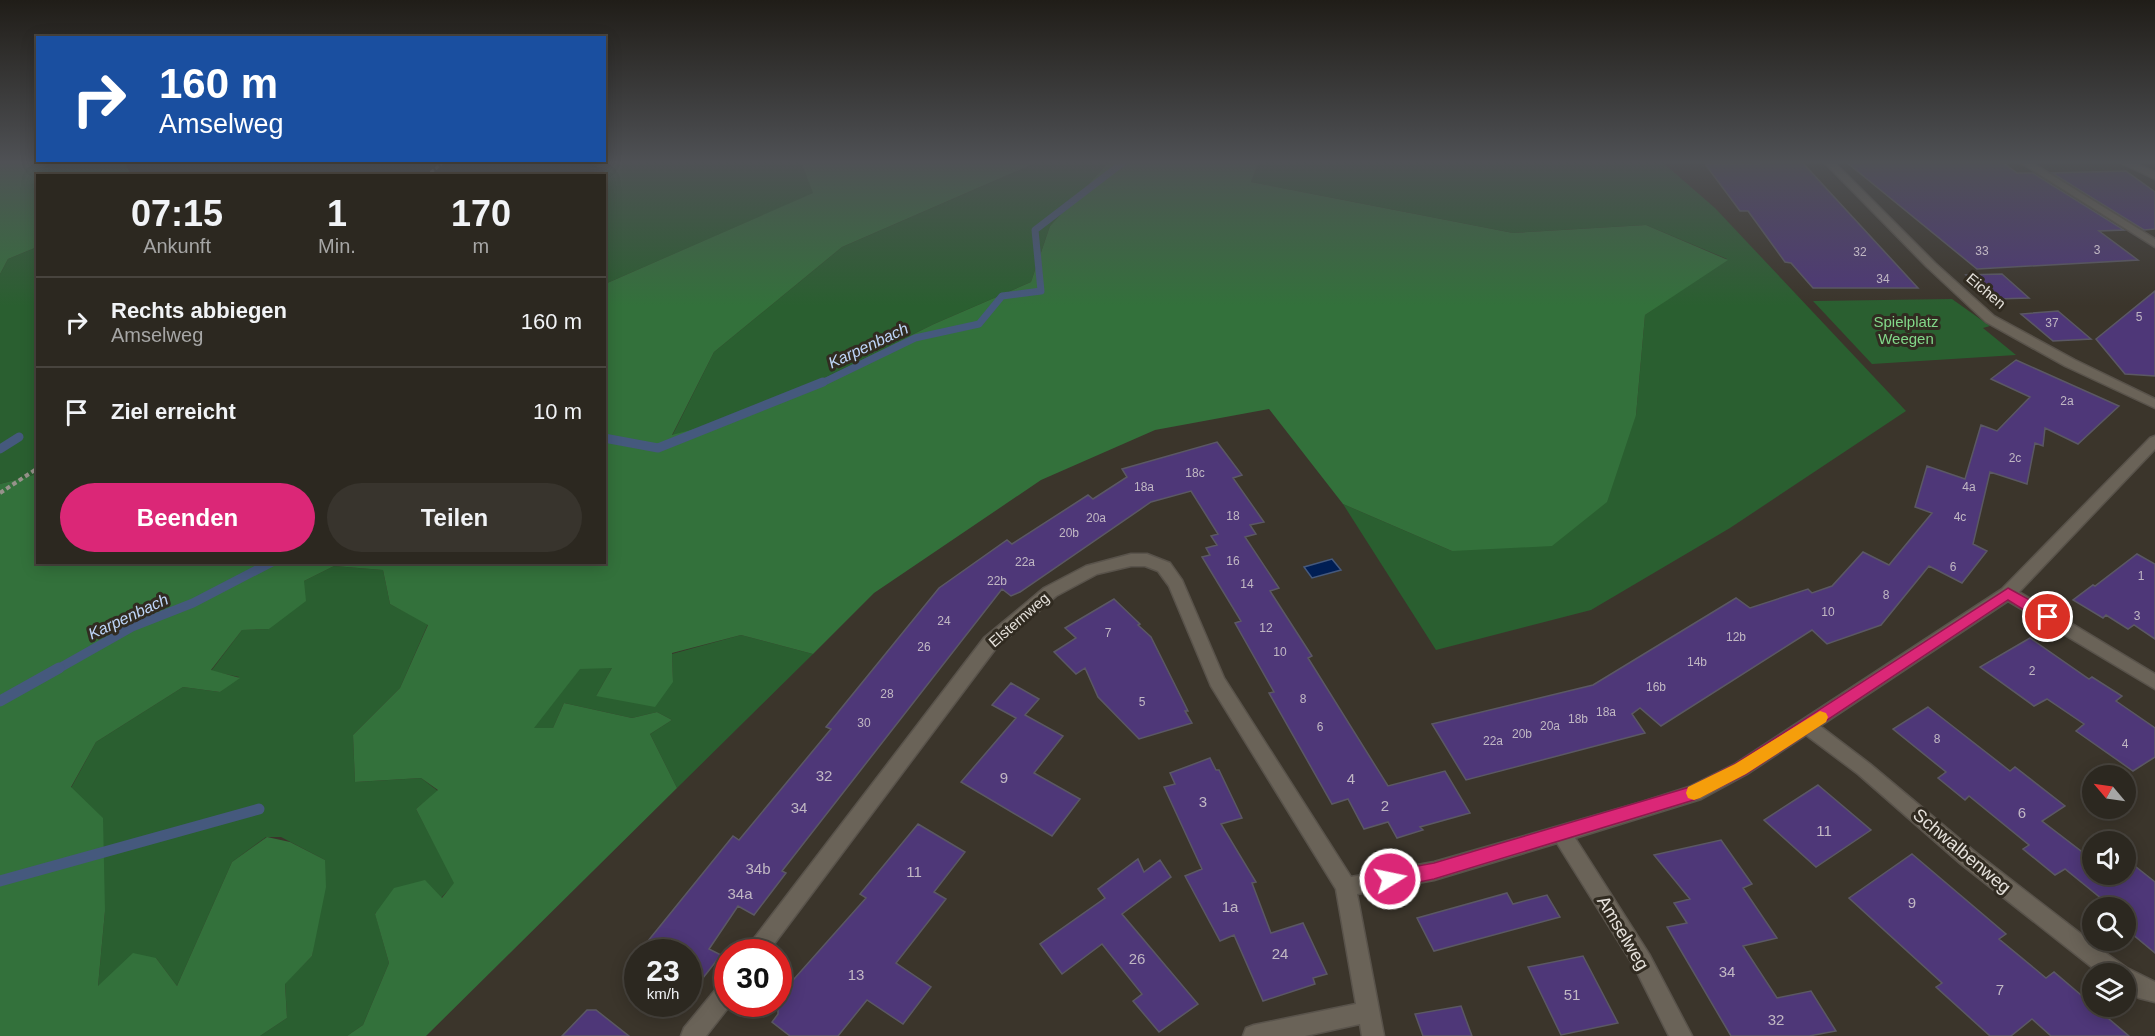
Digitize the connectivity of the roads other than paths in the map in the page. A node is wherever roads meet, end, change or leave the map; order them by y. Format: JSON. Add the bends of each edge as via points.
{"nodes":[{"id":1,"x":1876,"y":209,"type":"edge"},
{"id":2,"x":2100,"y":209,"type":"edge"},
{"id":3,"x":2155,"y":244,"type":"edge"},
{"id":4,"x":2155,"y":404,"type":"edge"},
{"id":5,"x":2155,"y":441,"type":"edge"},
{"id":6,"x":2008,"y":593,"type":"junction"},
{"id":7,"x":2155,"y":682,"type":"edge"},
{"id":8,"x":1807,"y":726,"type":"junction"},
{"id":9,"x":1561,"y":833,"type":"junction"},
{"id":10,"x":1346,"y":887,"type":"junction"},
{"id":11,"x":766,"y":939,"type":"edge"},
{"id":12,"x":2103,"y":963,"type":"edge"},
{"id":13,"x":2136,"y":984,"type":"edge"},
{"id":14,"x":2155,"y":992,"type":"edge"},
{"id":15,"x":714,"y":1008,"type":"edge"},
{"id":16,"x":1368,"y":1012,"type":"junction"},
{"id":17,"x":692,"y":1036,"type":"edge"},
{"id":18,"x":1254,"y":1036,"type":"edge"},
{"id":19,"x":1373,"y":1036,"type":"edge"},
{"id":20,"x":1681,"y":1036,"type":"edge"}],
"edges":[{"from":1,"to":4,"type":"street","name":"Eichen","via":[[1990,319]]},
{"from":2,"to":3,"type":"street"},
{"from":5,"to":6,"type":"street"},
{"from":6,"to":7,"type":"street"},
{"from":6,"to":8,"type":"street"},
{"from":8,"to":9,"type":"street","via":[[1741,769],[1694,793]]},
{"from":8,"to":12,"type":"street","name":"Schwalbenweg"},
{"from":9,"to":10,"type":"street","via":[[1434,871]]},
{"from":9,"to":20,"type":"street","name":"Amselweg","via":[[1642,961]]},
{"from":10,"to":11,"type":"street","name":"Elsternweg","via":[[1217,681],[1176,584],[1164,567],[1148,560],[1131,560],[1092,570],[1050,592],[990,643]]},
{"from":10,"to":16,"type":"street"},
{"from":13,"to":14,"type":"street"},
{"from":15,"to":17,"type":"street"},
{"from":16,"to":18,"type":"street"},
{"from":16,"to":19,"type":"street"}]}
